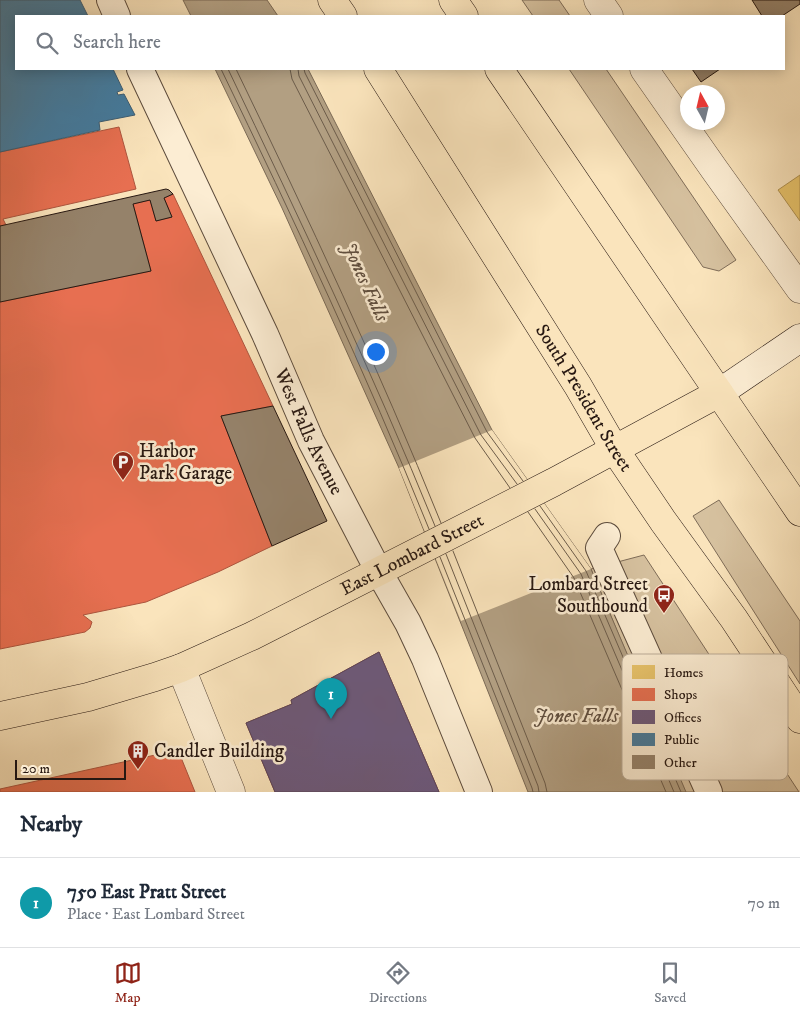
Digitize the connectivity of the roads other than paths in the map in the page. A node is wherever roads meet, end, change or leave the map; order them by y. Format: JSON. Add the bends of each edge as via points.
{"nodes":[{"id":1,"x":110,"y":0,"type":"edge"},
{"id":2,"x":332,"y":0,"type":"edge"},
{"id":3,"x":452,"y":0,"type":"edge"},
{"id":4,"x":598,"y":0,"type":"edge"},
{"id":5,"x":117,"y":15,"type":"edge"},
{"id":6,"x":341,"y":15,"type":"edge"},
{"id":7,"x":463,"y":15,"type":"edge"},
{"id":8,"x":608,"y":15,"type":"edge"},
{"id":9,"x":140,"y":70,"type":"edge"},
{"id":10,"x":379,"y":70,"type":"edge"},
{"id":11,"x":500,"y":70,"type":"edge"},
{"id":12,"x":645,"y":70,"type":"edge"},
{"id":13,"x":800,"y":289,"type":"edge"},
{"id":14,"x":800,"y":338,"type":"edge"},
{"id":15,"x":719,"y":393,"type":"junction"},
{"id":16,"x":614,"y":450,"type":"junction"},
{"id":17,"x":800,"y":512,"type":"edge"},
{"id":18,"x":607,"y":536,"type":"dead end"},
{"id":19,"x":379,"y":572,"type":"junction"},
{"id":20,"x":647,"y":654,"type":"edge"},
{"id":21,"x":758,"y":654,"type":"edge"},
{"id":22,"x":181,"y":668,"type":"junction"},
{"id":23,"x":788,"y":701,"type":"edge"},
{"id":24,"x":0,"y":716,"type":"edge"},
{"id":25,"x":800,"y":719,"type":"edge"},
{"id":26,"x":704,"y":780,"type":"edge"},
{"id":27,"x":229,"y":787,"type":"edge"},
{"id":28,"x":479,"y":792,"type":"edge"},
{"id":29,"x":709,"y":792,"type":"edge"}],
"edges":[{"from":1,"to":5,"type":"street"},
{"from":2,"to":6,"type":"main road"},
{"from":3,"to":7,"type":"main road"},
{"from":4,"to":8,"type":"street"},
{"from":9,"to":19,"type":"street","name":"West Falls Avenue","via":[[266,334],[311,441]]},
{"from":10,"to":16,"type":"main road","name":"South President Street","via":[[578,386]]},
{"from":11,"to":15,"type":"main road"},
{"from":12,"to":13,"type":"street"},
{"from":14,"to":15,"type":"street","name":"East Lombard Street"},
{"from":15,"to":16,"type":"main road","name":"East Lombard Street"},
{"from":15,"to":17,"type":"main road"},
{"from":16,"to":19,"type":"main road","name":"East Lombard Street"},
{"from":16,"to":21,"type":"main road","name":"South President Street"},
{"from":18,"to":20,"type":"street","via":[[599,548]]},
{"from":19,"to":22,"type":"main road","name":"East Lombard Street"},
{"from":19,"to":28,"type":"street","name":"West Falls Avenue","via":[[425,659]]},
{"from":22,"to":24,"type":"main road","name":"East Lombard Street","via":[[88,697]]},
{"from":22,"to":27,"type":"street"},
{"from":23,"to":25,"type":"main road","name":"South President Street"},
{"from":26,"to":29,"type":"street"}]}
